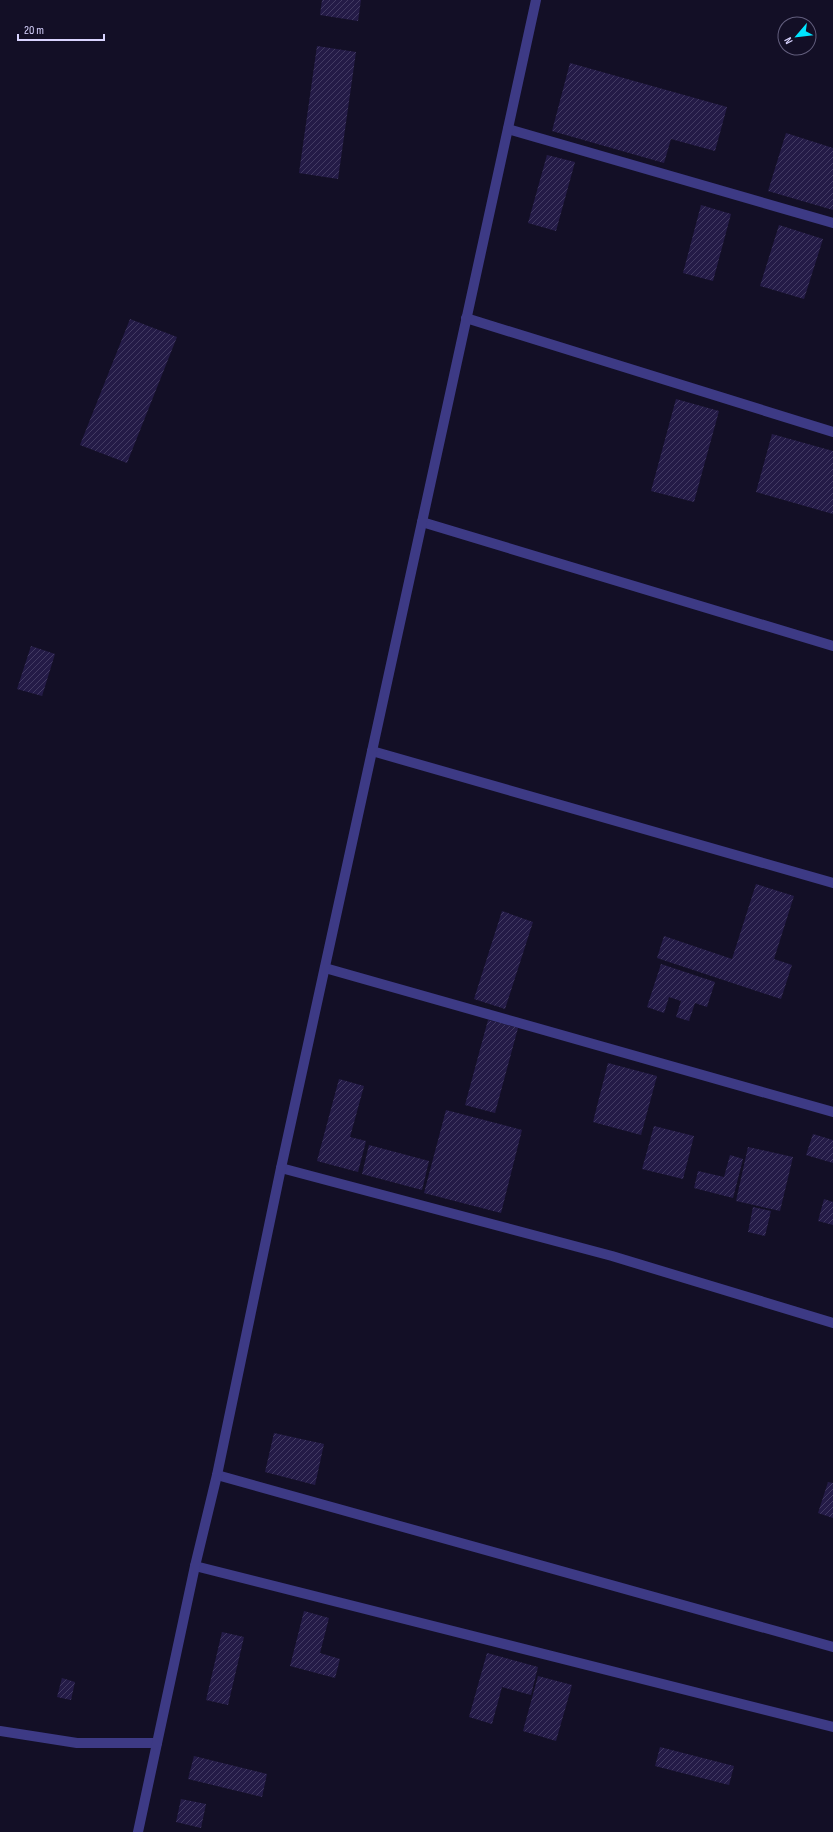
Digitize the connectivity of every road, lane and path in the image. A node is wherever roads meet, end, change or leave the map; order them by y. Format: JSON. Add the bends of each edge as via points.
{"nodes":[{"id":1,"x":536,"y":0,"type":"edge"},
{"id":2,"x":508,"y":129,"type":"junction"},
{"id":3,"x":833,"y":223,"type":"edge"},
{"id":4,"x":466,"y":318,"type":"junction"},
{"id":5,"x":833,"y":432,"type":"edge"},
{"id":6,"x":422,"y":522,"type":"junction"},
{"id":7,"x":833,"y":646,"type":"edge"},
{"id":8,"x":372,"y":750,"type":"junction"},
{"id":9,"x":833,"y":883,"type":"edge"},
{"id":10,"x":325,"y":968,"type":"junction"},
{"id":11,"x":833,"y":1112,"type":"edge"},
{"id":12,"x":281,"y":1168,"type":"junction"},
{"id":13,"x":833,"y":1323,"type":"edge"},
{"id":14,"x":217,"y":1475,"type":"junction"},
{"id":15,"x":196,"y":1566,"type":"junction"},
{"id":16,"x":833,"y":1647,"type":"edge"},
{"id":17,"x":833,"y":1727,"type":"edge"},
{"id":18,"x":0,"y":1731,"type":"edge"},
{"id":19,"x":158,"y":1743,"type":"junction"},
{"id":20,"x":138,"y":1832,"type":"edge"}],
"edges":[{"from":1,"to":2,"type":"street"},
{"from":2,"to":3,"type":"street"},
{"from":2,"to":4,"type":"street"},
{"from":4,"to":5,"type":"street"},
{"from":4,"to":6,"type":"street"},
{"from":6,"to":7,"type":"street"},
{"from":6,"to":8,"type":"street"},
{"from":8,"to":9,"type":"street"},
{"from":8,"to":10,"type":"street"},
{"from":10,"to":11,"type":"street"},
{"from":10,"to":12,"type":"street"},
{"from":12,"to":13,"type":"street","via":[[612,1256]]},
{"from":12,"to":14,"type":"street"},
{"from":14,"to":15,"type":"street"},
{"from":14,"to":16,"type":"street"},
{"from":15,"to":17,"type":"street"},
{"from":15,"to":19,"type":"street"},
{"from":18,"to":19,"type":"street","via":[[77,1743]]},
{"from":19,"to":20,"type":"street"}]}
